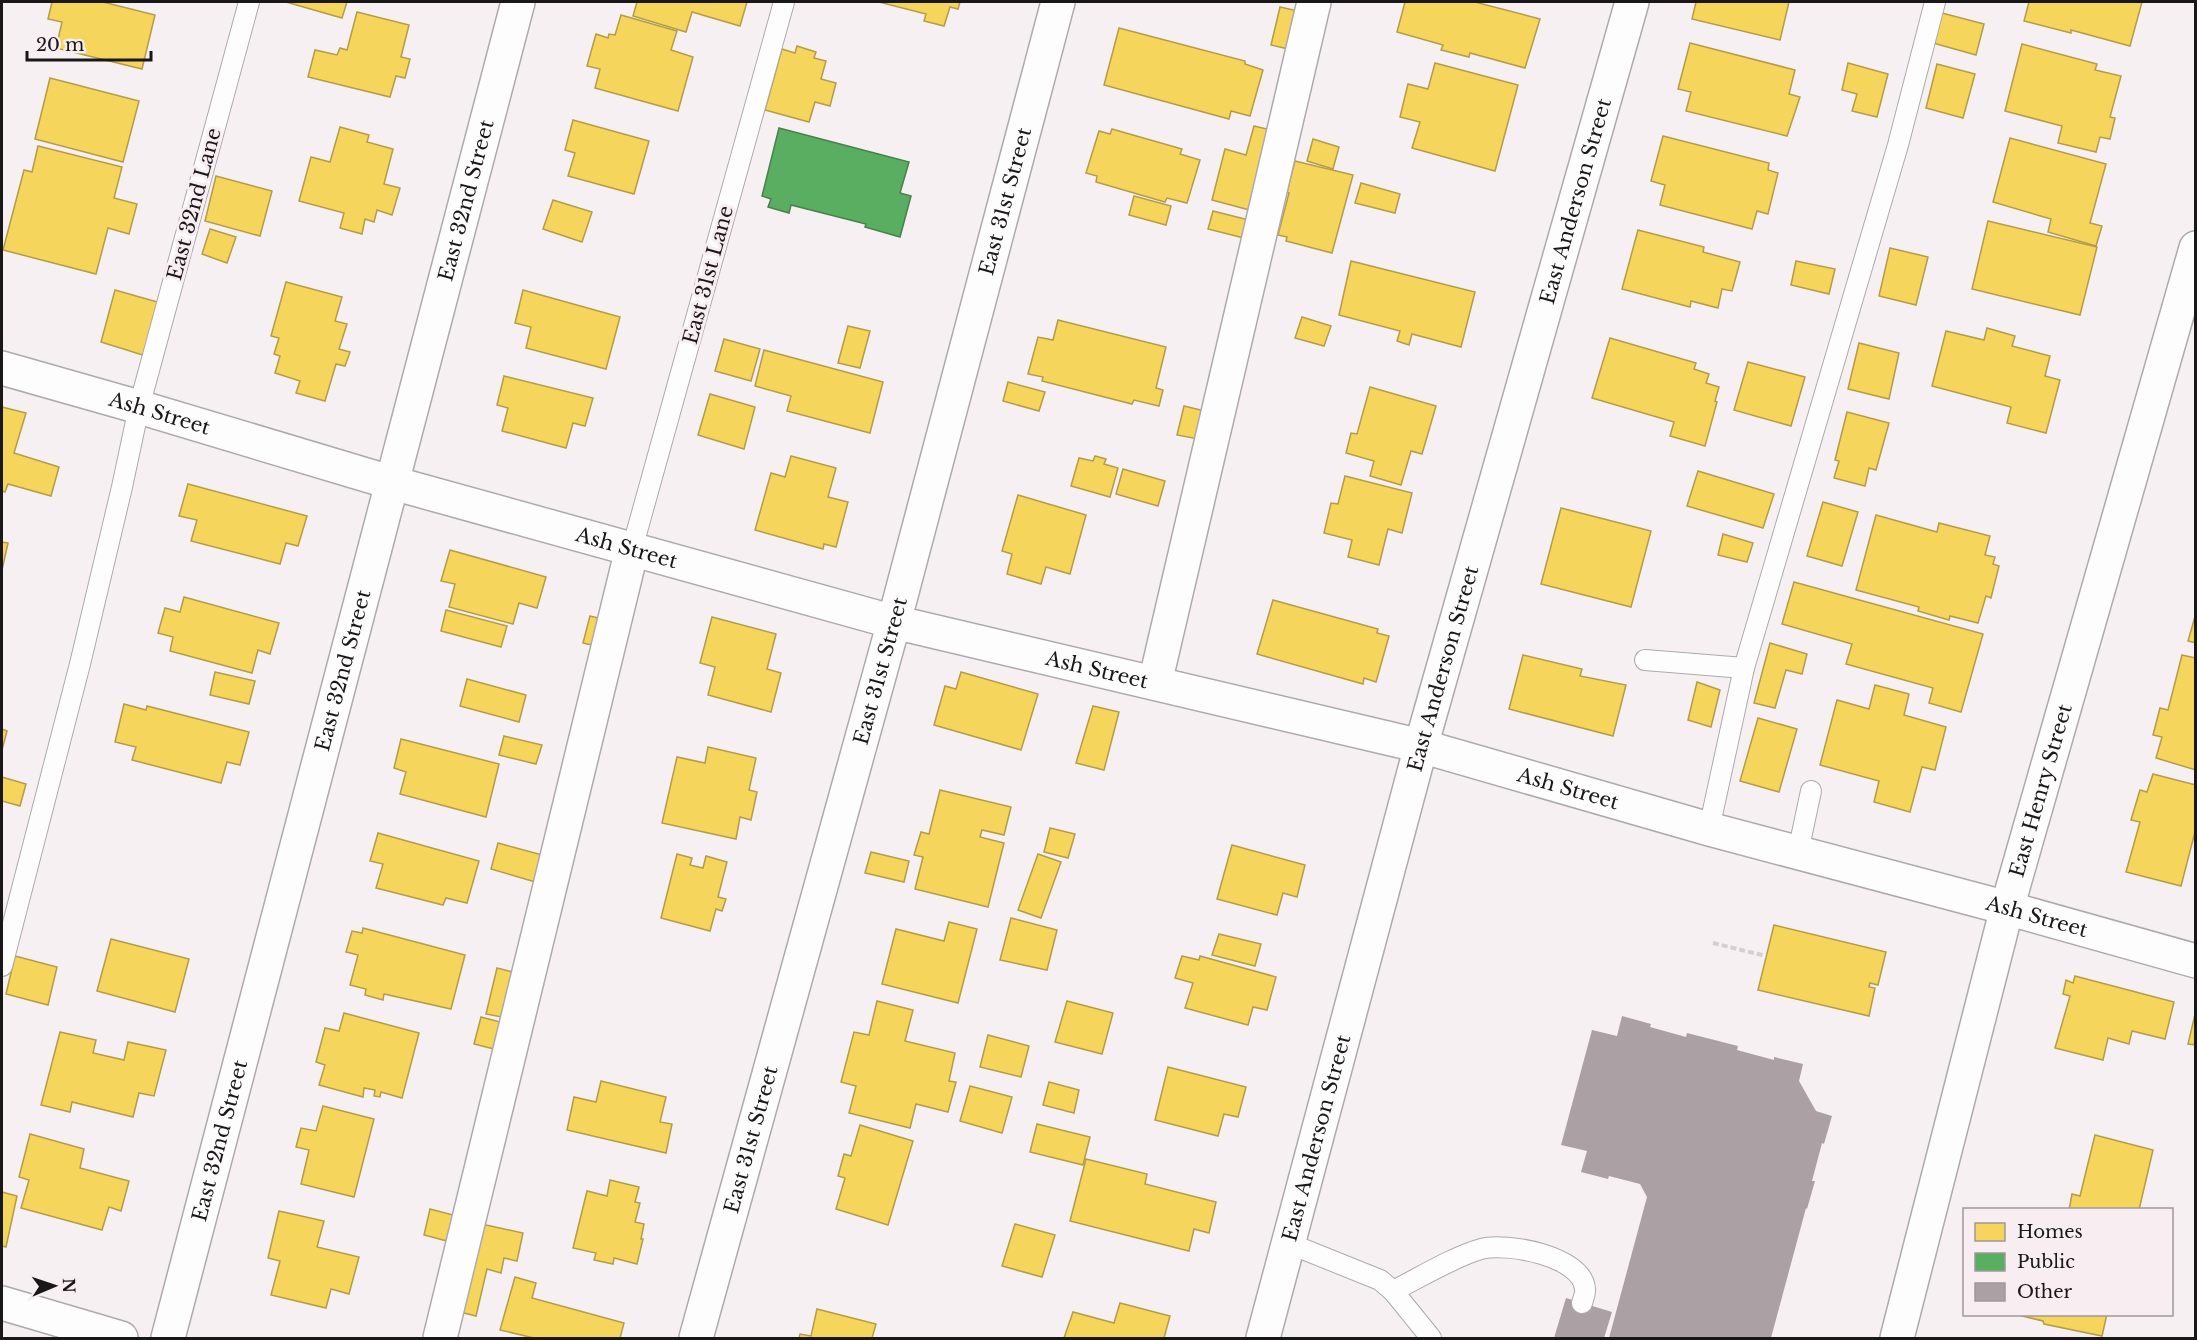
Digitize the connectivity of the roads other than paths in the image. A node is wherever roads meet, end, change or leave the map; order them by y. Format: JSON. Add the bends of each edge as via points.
{"nodes":[{"id":1,"x":249,"y":2,"type":"edge"},
{"id":2,"x":518,"y":2,"type":"edge"},
{"id":3,"x":784,"y":2,"type":"edge"},
{"id":4,"x":1058,"y":2,"type":"edge"},
{"id":5,"x":1314,"y":2,"type":"edge"},
{"id":6,"x":1632,"y":2,"type":"edge"},
{"id":7,"x":1935,"y":2,"type":"edge"},
{"id":8,"x":2196,"y":248,"type":"edge"},
{"id":9,"x":2,"y":368,"type":"edge"},
{"id":10,"x":139,"y":406,"type":"junction"},
{"id":11,"x":393,"y":483,"type":"junction"},
{"id":12,"x":632,"y":549,"type":"junction"},
{"id":13,"x":894,"y":622,"type":"junction"},
{"id":14,"x":1645,"y":660,"type":"dead end"},
{"id":15,"x":1744,"y":668,"type":"junction"},
{"id":16,"x":1155,"y":683,"type":"junction"},
{"id":17,"x":1421,"y":746,"type":"junction"},
{"id":18,"x":1811,"y":791,"type":"dead end"},
{"id":19,"x":1709,"y":829,"type":"junction"},
{"id":20,"x":1798,"y":852,"type":"junction"},
{"id":21,"x":2007,"y":908,"type":"junction"},
{"id":22,"x":2196,"y":961,"type":"edge"},
{"id":23,"x":2,"y":966,"type":"edge"},
{"id":24,"x":1288,"y":1243,"type":"junction"},
{"id":25,"x":1393,"y":1291,"type":"junction"},
{"id":26,"x":2,"y":1303,"type":"edge"},
{"id":27,"x":1582,"y":1303,"type":"dead end"},
{"id":28,"x":121,"y":1338,"type":"edge"},
{"id":29,"x":168,"y":1338,"type":"edge"},
{"id":30,"x":440,"y":1338,"type":"edge"},
{"id":31,"x":696,"y":1338,"type":"edge"},
{"id":32,"x":1263,"y":1338,"type":"edge"},
{"id":33,"x":1431,"y":1338,"type":"edge"},
{"id":34,"x":1898,"y":1338,"type":"edge"}],
"edges":[{"from":1,"to":10,"type":"lane","name":"East 32nd Lane"},
{"from":2,"to":11,"type":"street","name":"East 32nd Street"},
{"from":3,"to":12,"type":"lane","name":"East 31st Lane"},
{"from":4,"to":13,"type":"street","name":"East 31st Street"},
{"from":5,"to":16,"type":"street"},
{"from":6,"to":17,"type":"street","name":"East Anderson Street"},
{"from":7,"to":15,"type":"lane","via":[[1898,145]]},
{"from":8,"to":21,"type":"street","name":"East Henry Street"},
{"from":9,"to":10,"type":"street","name":"Ash Street"},
{"from":10,"to":11,"type":"street","name":"Ash Street"},
{"from":10,"to":23,"type":"lane","name":"East 32nd Lane","via":[[80,664]]},
{"from":11,"to":12,"type":"street","name":"Ash Street"},
{"from":11,"to":29,"type":"street","name":"East 32nd Street"},
{"from":12,"to":13,"type":"street","name":"Ash Street"},
{"from":12,"to":30,"type":"street"},
{"from":13,"to":16,"type":"street","name":"Ash Street"},
{"from":13,"to":31,"type":"street","name":"East 31st Street"},
{"from":14,"to":15,"type":"lane"},
{"from":15,"to":19,"type":"lane"},
{"from":16,"to":17,"type":"street","name":"Ash Street"},
{"from":17,"to":19,"type":"street","name":"Ash Street"},
{"from":17,"to":24,"type":"street","name":"East Anderson Street"},
{"from":18,"to":20,"type":"lane"},
{"from":19,"to":20,"type":"street","name":"Ash Street"},
{"from":20,"to":21,"type":"street","name":"Ash Street"},
{"from":21,"to":22,"type":"street","name":"Ash Street"},
{"from":21,"to":34,"type":"street","name":"East Henry Street"},
{"from":24,"to":25,"type":"lane","via":[[1380,1280]]},
{"from":24,"to":32,"type":"street","name":"East Anderson Street"},
{"from":25,"to":27,"type":"lane","via":[[1482,1248],[1517,1248],[1567,1263],[1586,1288]]},
{"from":25,"to":33,"type":"lane"},
{"from":26,"to":28,"type":"street"}]}
